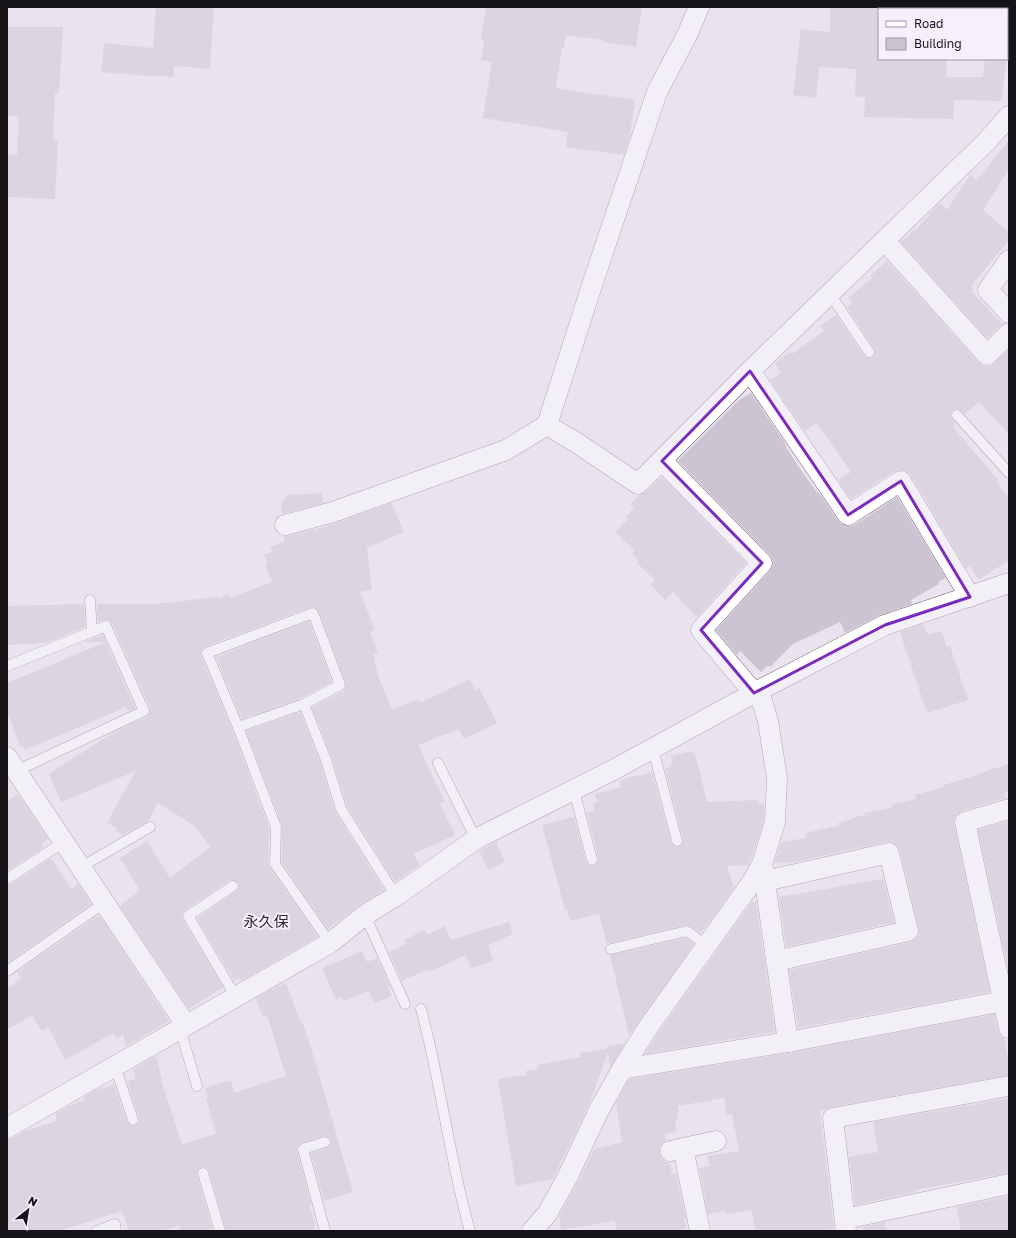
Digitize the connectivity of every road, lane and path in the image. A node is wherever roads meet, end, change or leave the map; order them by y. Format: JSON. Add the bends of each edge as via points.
{"nodes":[{"id":1,"x":699,"y":7,"type":"edge"},
{"id":2,"x":1009,"y":116,"type":"edge"},
{"id":3,"x":884,"y":241,"type":"junction"},
{"id":4,"x":1009,"y":260,"type":"edge"},
{"id":5,"x":830,"y":294,"type":"junction"},
{"id":6,"x":1009,"y":313,"type":"edge"},
{"id":7,"x":1009,"y":333,"type":"edge"},
{"id":8,"x":869,"y":352,"type":"dead end"},
{"id":9,"x":750,"y":371,"type":"junction"},
{"id":10,"x":957,"y":415,"type":"dead end"},
{"id":11,"x":547,"y":425,"type":"junction"},
{"id":12,"x":662,"y":461,"type":"junction"},
{"id":13,"x":1009,"y":474,"type":"edge"},
{"id":14,"x":285,"y":525,"type":"dead end"},
{"id":15,"x":1009,"y":583,"type":"edge"},
{"id":16,"x":970,"y":597,"type":"junction"},
{"id":17,"x":90,"y":600,"type":"dead end"},
{"id":18,"x":92,"y":632,"type":"junction"},
{"id":19,"x":7,"y":666,"type":"edge"},
{"id":20,"x":756,"y":692,"type":"junction"},
{"id":21,"x":304,"y":704,"type":"junction"},
{"id":22,"x":238,"y":727,"type":"junction"},
{"id":23,"x":653,"y":748,"type":"junction"},
{"id":24,"x":438,"y":763,"type":"dead end"},
{"id":25,"x":12,"y":764,"type":"edge"},
{"id":26,"x":574,"y":790,"type":"junction"},
{"id":27,"x":1009,"y":809,"type":"edge"},
{"id":28,"x":150,"y":827,"type":"dead end"},
{"id":29,"x":476,"y":839,"type":"junction"},
{"id":30,"x":678,"y":841,"type":"dead end"},
{"id":31,"x":64,"y":842,"type":"junction"},
{"id":32,"x":592,"y":860,"type":"dead end"},
{"id":33,"x":81,"y":868,"type":"junction"},
{"id":34,"x":764,"y":872,"type":"junction"},
{"id":35,"x":7,"y":879,"type":"edge"},
{"id":36,"x":233,"y":886,"type":"dead end"},
{"id":37,"x":396,"y":896,"type":"junction"},
{"id":38,"x":104,"y":903,"type":"junction"},
{"id":39,"x":365,"y":916,"type":"junction"},
{"id":40,"x":330,"y":943,"type":"junction"},
{"id":41,"x":707,"y":946,"type":"junction"},
{"id":42,"x":611,"y":948,"type":"dead end"},
{"id":43,"x":776,"y":961,"type":"junction"},
{"id":44,"x":7,"y":971,"type":"edge"},
{"id":45,"x":236,"y":997,"type":"junction"},
{"id":46,"x":1006,"y":1000,"type":"edge"},
{"id":47,"x":406,"y":1004,"type":"dead end"},
{"id":48,"x":421,"y":1009,"type":"dead end"},
{"id":49,"x":183,"y":1027,"type":"junction"},
{"id":50,"x":1009,"y":1028,"type":"edge"},
{"id":51,"x":788,"y":1042,"type":"junction"},
{"id":52,"x":115,"y":1066,"type":"junction"},
{"id":53,"x":622,"y":1068,"type":"junction"},
{"id":54,"x":197,"y":1086,"type":"dead end"},
{"id":55,"x":1009,"y":1086,"type":"edge"},
{"id":56,"x":132,"y":1120,"type":"dead end"},
{"id":57,"x":7,"y":1128,"type":"edge"},
{"id":58,"x":716,"y":1141,"type":"dead end"},
{"id":59,"x":325,"y":1142,"type":"dead end"},
{"id":60,"x":203,"y":1173,"type":"dead end"},
{"id":61,"x":1009,"y":1184,"type":"edge"},
{"id":62,"x":845,"y":1225,"type":"edge"},
{"id":63,"x":97,"y":1231,"type":"edge"},
{"id":64,"x":116,"y":1231,"type":"edge"},
{"id":65,"x":220,"y":1231,"type":"edge"},
{"id":66,"x":325,"y":1231,"type":"edge"},
{"id":67,"x":470,"y":1231,"type":"edge"},
{"id":68,"x":532,"y":1231,"type":"edge"},
{"id":69,"x":700,"y":1231,"type":"edge"}],
"edges":[{"from":1,"to":11,"type":"street","via":[[657,92]]},
{"from":2,"to":3,"type":"street","via":[[986,142]]},
{"from":3,"to":5,"type":"street"},
{"from":3,"to":7,"type":"street","via":[[987,355]]},
{"from":4,"to":6,"type":"street","via":[[988,290]]},
{"from":5,"to":8,"type":"lane"},
{"from":5,"to":9,"type":"street"},
{"from":9,"to":12,"type":"street"},
{"from":9,"to":16,"type":"street","via":[[848,515],[901,482]]},
{"from":10,"to":13,"type":"lane"},
{"from":11,"to":12,"type":"street","via":[[638,484]]},
{"from":11,"to":14,"type":"street","via":[[506,450],[333,512]]},
{"from":12,"to":20,"type":"street","via":[[762,563],[701,630]]},
{"from":15,"to":16,"type":"street"},
{"from":16,"to":20,"type":"street","via":[[885,625]]},
{"from":17,"to":18,"type":"lane"},
{"from":18,"to":19,"type":"lane"},
{"from":18,"to":25,"type":"lane","via":[[106,626],[144,711]]},
{"from":20,"to":23,"type":"street"},
{"from":20,"to":34,"type":"street","via":[[768,721],[777,778],[775,822]]},
{"from":21,"to":22,"type":"lane"},
{"from":21,"to":22,"type":"lane","via":[[340,685],[313,613],[207,653]]},
{"from":21,"to":37,"type":"lane","via":[[326,760],[341,809]]},
{"from":22,"to":40,"type":"lane","via":[[276,827],[275,864]]},
{"from":23,"to":26,"type":"street"},
{"from":23,"to":30,"type":"lane"},
{"from":24,"to":29,"type":"lane"},
{"from":25,"to":31,"type":"street"},
{"from":26,"to":29,"type":"street"},
{"from":26,"to":32,"type":"lane"},
{"from":27,"to":46,"type":"street","via":[[965,822]]},
{"from":28,"to":33,"type":"lane"},
{"from":29,"to":37,"type":"street"},
{"from":31,"to":33,"type":"street"},
{"from":31,"to":35,"type":"lane"},
{"from":33,"to":38,"type":"street"},
{"from":34,"to":41,"type":"street","via":[[752,882]]},
{"from":34,"to":43,"type":"street"},
{"from":34,"to":43,"type":"street","via":[[890,853],[908,931]]},
{"from":36,"to":45,"type":"lane","via":[[188,916]]},
{"from":37,"to":39,"type":"street"},
{"from":38,"to":44,"type":"lane"},
{"from":38,"to":49,"type":"street"},
{"from":39,"to":40,"type":"street"},
{"from":39,"to":47,"type":"lane"},
{"from":40,"to":45,"type":"street"},
{"from":41,"to":42,"type":"lane","via":[[687,931]]},
{"from":41,"to":53,"type":"street"},
{"from":43,"to":51,"type":"street"},
{"from":45,"to":49,"type":"street"},
{"from":46,"to":50,"type":"street"},
{"from":46,"to":51,"type":"street"},
{"from":48,"to":67,"type":"lane"},
{"from":49,"to":52,"type":"street"},
{"from":49,"to":54,"type":"lane"},
{"from":51,"to":53,"type":"street"},
{"from":52,"to":56,"type":"lane"},
{"from":52,"to":57,"type":"street"},
{"from":53,"to":68,"type":"street","via":[[564,1184],[547,1214]]},
{"from":55,"to":62,"type":"street","via":[[833,1118]]},
{"from":58,"to":69,"type":"street","via":[[677,1149]]},
{"from":59,"to":66,"type":"lane","via":[[303,1149]]},
{"from":60,"to":65,"type":"lane"},
{"from":61,"to":62,"type":"street"},
{"from":63,"to":64,"type":"lane","via":[[114,1224]]}]}
